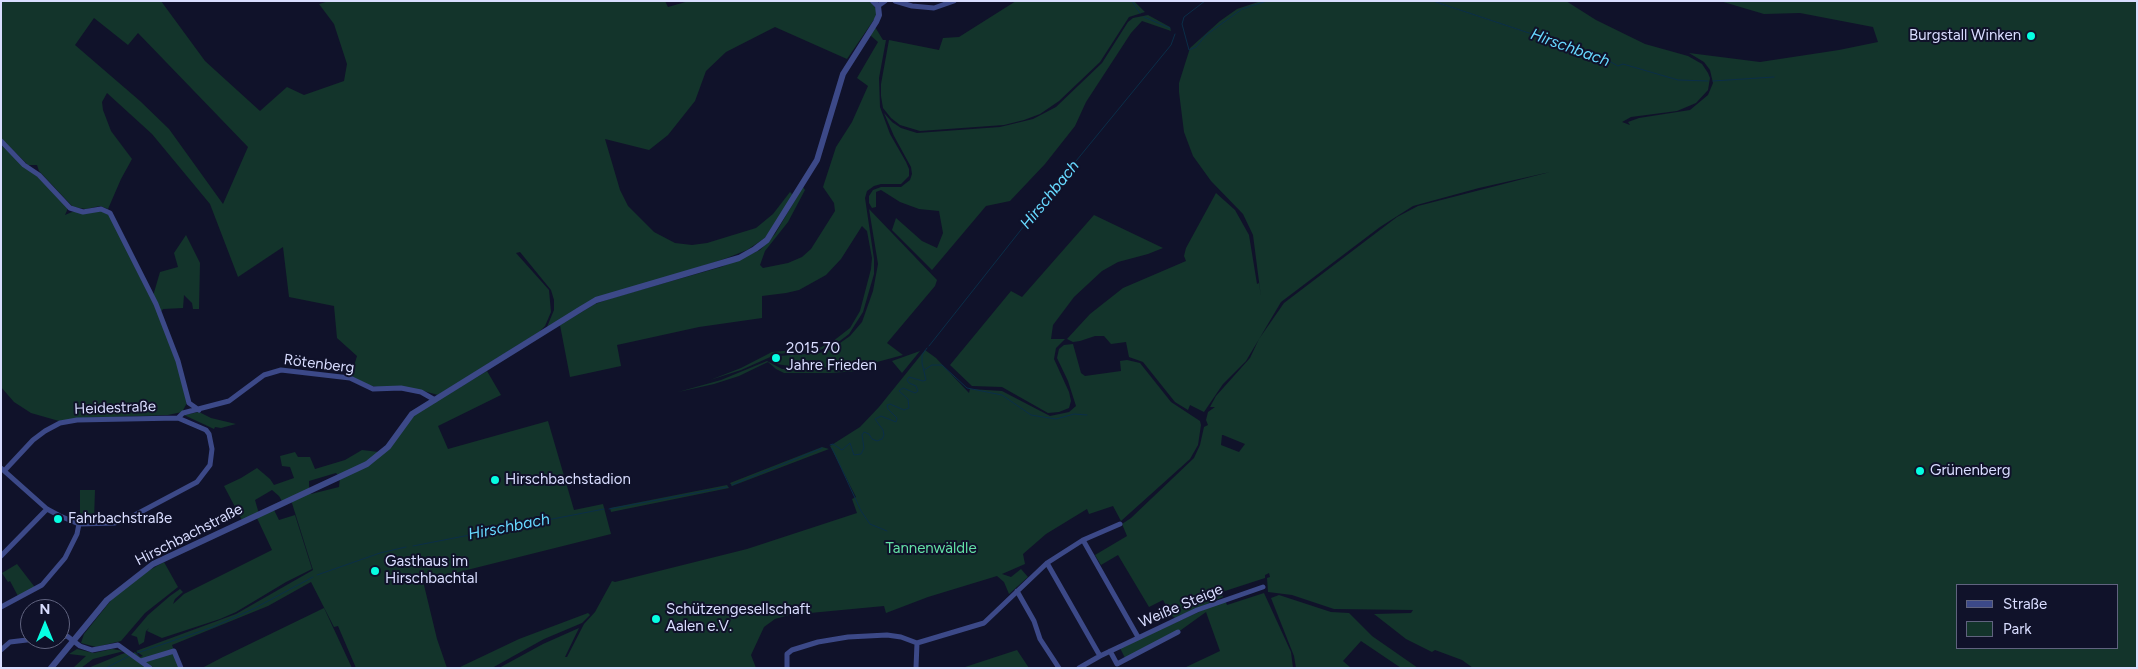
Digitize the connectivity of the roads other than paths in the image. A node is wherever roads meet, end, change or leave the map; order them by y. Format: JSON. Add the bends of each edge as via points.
{"nodes":[{"id":1,"x":886,"y":1,"type":"edge"},
{"id":2,"x":894,"y":1,"type":"edge"},
{"id":3,"x":954,"y":1,"type":"edge"},
{"id":4,"x":876,"y":4,"type":"edge"},
{"id":5,"x":1,"y":141,"type":"edge"},
{"id":6,"x":435,"y":400,"type":"junction"},
{"id":7,"x":190,"y":403,"type":"junction"},
{"id":8,"x":199,"y":410,"type":"junction"},
{"id":9,"x":183,"y":413,"type":"junction"},
{"id":10,"x":178,"y":418,"type":"junction"},
{"id":11,"x":3,"y":469,"type":"edge"},
{"id":12,"x":47,"y":509,"type":"junction"},
{"id":13,"x":79,"y":524,"type":"junction"},
{"id":14,"x":1120,"y":524,"type":"dead end"},
{"id":15,"x":1084,"y":540,"type":"junction"},
{"id":16,"x":1,"y":556,"type":"edge"},
{"id":17,"x":1047,"y":563,"type":"junction"},
{"id":18,"x":1263,"y":587,"type":"dead end"},
{"id":19,"x":1017,"y":591,"type":"junction"},
{"id":20,"x":1,"y":608,"type":"edge"},
{"id":21,"x":1178,"y":632,"type":"dead end"},
{"id":22,"x":1138,"y":637,"type":"junction"},
{"id":23,"x":70,"y":638,"type":"edge"},
{"id":24,"x":20,"y":641,"type":"edge"},
{"id":25,"x":73,"y":641,"type":"junction"},
{"id":26,"x":917,"y":643,"type":"junction"},
{"id":27,"x":1,"y":650,"type":"edge"},
{"id":28,"x":1110,"y":651,"type":"junction"},
{"id":29,"x":1100,"y":656,"type":"junction"},
{"id":30,"x":141,"y":661,"type":"junction"},
{"id":31,"x":51,"y":668,"type":"edge"},
{"id":32,"x":150,"y":668,"type":"edge"},
{"id":33,"x":181,"y":668,"type":"edge"},
{"id":34,"x":786,"y":668,"type":"edge"},
{"id":35,"x":916,"y":668,"type":"edge"},
{"id":36,"x":1058,"y":668,"type":"edge"},
{"id":37,"x":1080,"y":668,"type":"edge"}],
"edges":[{"from":1,"to":4,"type":"street"},
{"from":2,"to":3,"type":"street","via":[[934,8]]},
{"from":4,"to":6,"type":"street","name":"Hirschbachstraße","via":[[879,14],[876,22],[843,74],[817,160],[767,240],[739,258],[596,300]]},
{"from":5,"to":7,"type":"street","via":[[70,208],[83,212],[101,209],[110,213],[162,318]]},
{"from":6,"to":8,"type":"street","name":"Rötenberg","via":[[421,392],[401,388],[372,389],[350,378],[281,370],[264,375],[229,401]]},
{"from":6,"to":25,"type":"street","name":"Hirschbachstraße","via":[[412,414],[388,447],[368,464],[153,564],[107,600]]},
{"from":7,"to":8,"type":"street"},
{"from":7,"to":9,"type":"street"},
{"from":8,"to":9,"type":"street","name":"Rötenberg"},
{"from":9,"to":10,"type":"street"},
{"from":10,"to":11,"type":"street","name":"Heidestraße","via":[[85,419],[60,423],[33,440]]},
{"from":10,"to":13,"type":"street","name":"Heidestraße","via":[[198,425],[209,434],[212,449],[210,465],[197,482],[125,520]]},
{"from":11,"to":12,"type":"street"},
{"from":12,"to":13,"type":"street"},
{"from":12,"to":16,"type":"street"},
{"from":13,"to":20,"type":"street","via":[[65,558],[42,585]]},
{"from":14,"to":15,"type":"street"},
{"from":15,"to":17,"type":"street"},
{"from":15,"to":22,"type":"street"},
{"from":17,"to":19,"type":"street"},
{"from":17,"to":29,"type":"street"},
{"from":18,"to":22,"type":"street","name":"Weiße Steige","via":[[1197,610]]},
{"from":19,"to":26,"type":"street","via":[[984,623]]},
{"from":19,"to":36,"type":"street","via":[[1034,621],[1040,640]]},
{"from":21,"to":28,"type":"street","name":"Weiße Steige","via":[[1117,664]]},
{"from":22,"to":28,"type":"street","name":"Weiße Steige"},
{"from":23,"to":25,"type":"street"},
{"from":24,"to":27,"type":"street","via":[[10,642]]},
{"from":25,"to":30,"type":"street","via":[[92,650],[118,645]]},
{"from":25,"to":31,"type":"street","name":"Hirschbachstraße"},
{"from":26,"to":34,"type":"street","via":[[887,635],[818,642],[787,654]]},
{"from":26,"to":35,"type":"street"},
{"from":28,"to":29,"type":"street","name":"Weiße Steige"},
{"from":29,"to":37,"type":"street","name":"Weiße Steige"},
{"from":30,"to":32,"type":"street"},
{"from":30,"to":33,"type":"street","via":[[171,650],[175,652]]}]}
